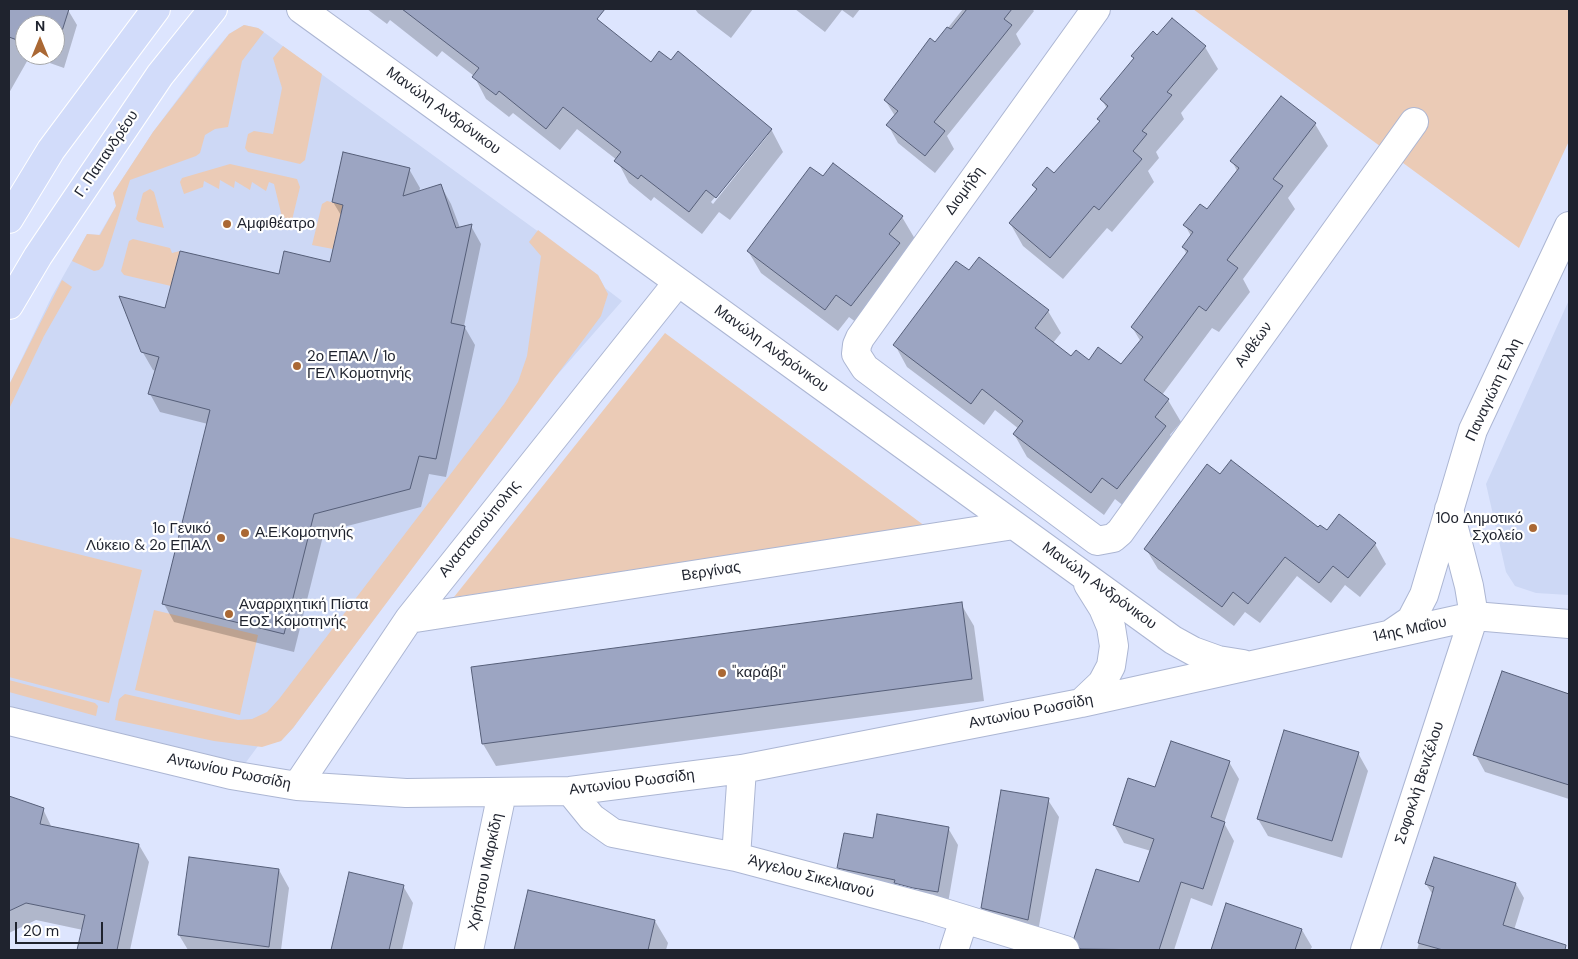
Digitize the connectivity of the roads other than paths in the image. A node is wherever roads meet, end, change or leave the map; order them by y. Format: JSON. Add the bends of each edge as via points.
{"nodes":[{"id":1,"x":133,"y":9,"type":"edge"},
{"id":2,"x":156,"y":9,"type":"edge"},
{"id":3,"x":213,"y":9,"type":"edge"},
{"id":4,"x":301,"y":9,"type":"edge"},
{"id":5,"x":1096,"y":9,"type":"edge"},
{"id":6,"x":123,"y":52,"type":"junction"},
{"id":7,"x":1414,"y":122,"type":"dead end"},
{"id":8,"x":9,"y":218,"type":"edge"},
{"id":9,"x":1569,"y":226,"type":"edge"},
{"id":10,"x":678,"y":282,"type":"junction"},
{"id":11,"x":9,"y":305,"type":"edge"},
{"id":12,"x":968,"y":446,"type":"junction"},
{"id":13,"x":946,"y":476,"type":"junction"},
{"id":14,"x":1449,"y":509,"type":"junction"},
{"id":15,"x":1014,"y":525,"type":"junction"},
{"id":16,"x":1082,"y":574,"type":"junction"},
{"id":17,"x":1474,"y":616,"type":"junction"},
{"id":18,"x":409,"y":619,"type":"junction"},
{"id":19,"x":1569,"y":624,"type":"edge"},
{"id":20,"x":1391,"y":634,"type":"junction"},
{"id":21,"x":1252,"y":666,"type":"junction"},
{"id":22,"x":1081,"y":702,"type":"junction"},
{"id":23,"x":9,"y":721,"type":"edge"},
{"id":24,"x":742,"y":769,"type":"junction"},
{"id":25,"x":297,"y":786,"type":"junction"},
{"id":26,"x":570,"y":791,"type":"junction"},
{"id":27,"x":502,"y":793,"type":"junction"},
{"id":28,"x":736,"y":857,"type":"junction"},
{"id":29,"x":964,"y":919,"type":"junction"},
{"id":30,"x":470,"y":950,"type":"edge"},
{"id":31,"x":954,"y":950,"type":"edge"},
{"id":32,"x":1065,"y":950,"type":"edge"},
{"id":33,"x":1365,"y":950,"type":"edge"}],
"edges":[{"from":1,"to":6,"type":"main road"},
{"from":2,"to":6,"type":"main road"},
{"from":3,"to":11,"type":"main road","name":"Γ. Παπανδρέου","via":[[160,74],[38,256]]},
{"from":4,"to":10,"type":"street","name":"Μανώλη Ανδρόνικου"},
{"from":5,"to":12,"type":"street","name":"Διομήδη","via":[[857,345],[859,362],[873,375]]},
{"from":6,"to":8,"type":"main road","via":[[51,150]]},
{"from":7,"to":12,"type":"street","name":"Ανθέων","via":[[1113,538],[1097,541],[1081,531]]},
{"from":9,"to":14,"type":"street","name":"Παναγιώτη Έλλη","via":[[1473,430]]},
{"from":10,"to":13,"type":"street","name":"Μανώλη Ανδρόνικου"},
{"from":10,"to":18,"type":"street","name":"Αναστασιούπολης"},
{"from":12,"to":13,"type":"street"},
{"from":13,"to":15,"type":"street","name":"Μανώλη Ανδρόνικου"},
{"from":14,"to":17,"type":"street","via":[[1466,570]]},
{"from":14,"to":20,"type":"street","name":"Παναγιώτη Έλλη","via":[[1424,595],[1411,620]]},
{"from":15,"to":16,"type":"street","name":"Μανώλη Ανδρόνικου"},
{"from":15,"to":18,"type":"street","name":"Βεργίνας"},
{"from":16,"to":21,"type":"street","name":"Μανώλη Ανδρόνικου","via":[[1193,651],[1218,660]]},
{"from":16,"to":22,"type":"street","via":[[1103,608],[1114,646],[1111,666],[1102,683]]},
{"from":17,"to":19,"type":"street","name":"14ης Μαΐου"},
{"from":17,"to":20,"type":"street","name":"14ης Μαΐου"},
{"from":17,"to":33,"type":"street","name":"Σοφοκλή Βενιζέλου"},
{"from":18,"to":25,"type":"street","name":"Αναστασιούπολης"},
{"from":20,"to":21,"type":"street","name":"14ης Μαΐου"},
{"from":21,"to":22,"type":"street","name":"Αντωνίου Ρωσσίδη"},
{"from":22,"to":24,"type":"street","name":"Αντωνίου Ρωσσίδη"},
{"from":23,"to":25,"type":"street","name":"Αντωνίου Ρωσσίδη","via":[[231,775]]},
{"from":24,"to":26,"type":"street","name":"Αντωνίου Ρωσσίδη"},
{"from":24,"to":28,"type":"street"},
{"from":25,"to":27,"type":"street","name":"Αντωνίου Ρωσσίδη","via":[[406,793]]},
{"from":26,"to":27,"type":"street","name":"Αντωνίου Ρωσσίδη"},
{"from":26,"to":28,"type":"street","name":"Άγγελου Σικελιανού","via":[[592,818],[614,833]]},
{"from":27,"to":30,"type":"street","name":"Χρήστου Μαρκίδη"},
{"from":28,"to":29,"type":"street","name":"Άγγελου Σικελιανού"},
{"from":29,"to":31,"type":"street"},
{"from":29,"to":32,"type":"street","name":"Άγγελου Σικελιανού"}]}
